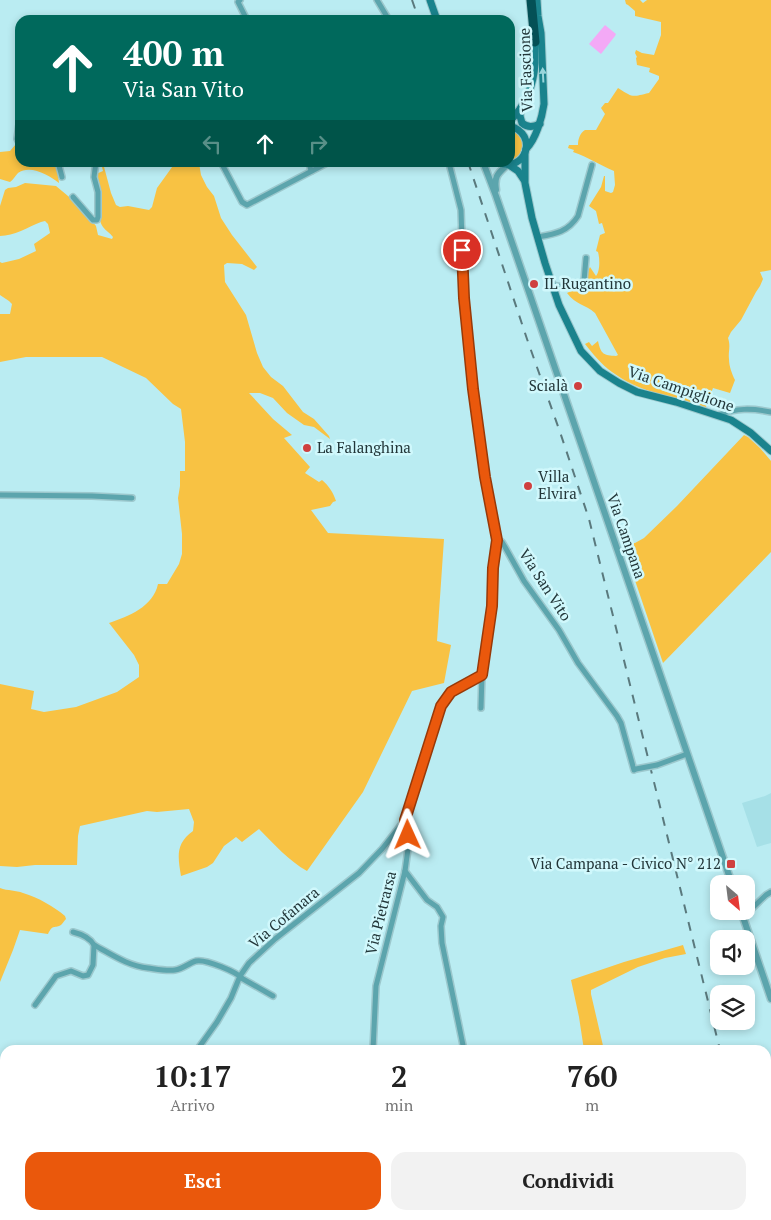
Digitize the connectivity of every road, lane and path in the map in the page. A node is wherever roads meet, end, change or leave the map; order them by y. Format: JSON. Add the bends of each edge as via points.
{"nodes":[{"id":1,"x":240,"y":0,"type":"edge"},
{"id":2,"x":377,"y":0,"type":"edge"},
{"id":3,"x":430,"y":0,"type":"edge"},
{"id":4,"x":531,"y":0,"type":"edge"},
{"id":5,"x":537,"y":0,"type":"edge"},
{"id":6,"x":244,"y":15,"type":"edge"},
{"id":7,"x":385,"y":15,"type":"edge"},
{"id":8,"x":435,"y":15,"type":"edge"},
{"id":9,"x":538,"y":16,"type":"junction"},
{"id":10,"x":535,"y":42,"type":"junction"},
{"id":11,"x":528,"y":96,"type":"junction"},
{"id":12,"x":544,"y":98,"type":"junction"},
{"id":13,"x":521,"y":108,"type":"junction"},
{"id":14,"x":515,"y":115,"type":"edge"},
{"id":15,"x":540,"y":124,"type":"junction"},
{"id":16,"x":515,"y":128,"type":"edge"},
{"id":17,"x":525,"y":151,"type":"junction"},
{"id":18,"x":515,"y":163,"type":"edge"},
{"id":19,"x":592,"y":165,"type":"dead end"},
{"id":20,"x":59,"y":167,"type":"edge"},
{"id":21,"x":95,"y":167,"type":"edge"},
{"id":22,"x":224,"y":167,"type":"edge"},
{"id":23,"x":310,"y":167,"type":"edge"},
{"id":24,"x":319,"y":167,"type":"edge"},
{"id":25,"x":450,"y":167,"type":"edge"},
{"id":26,"x":485,"y":167,"type":"edge"},
{"id":27,"x":487,"y":167,"type":"edge"},
{"id":28,"x":505,"y":167,"type":"edge"},
{"id":29,"x":511,"y":167,"type":"edge"},
{"id":30,"x":311,"y":171,"type":"junction"},
{"id":31,"x":487,"y":173,"type":"junction"},
{"id":32,"x":62,"y":177,"type":"dead end"},
{"id":33,"x":525,"y":183,"type":"junction"},
{"id":34,"x":496,"y":196,"type":"junction"},
{"id":35,"x":73,"y":197,"type":"dead end"},
{"id":36,"x":538,"y":237,"type":"junction"},
{"id":37,"x":586,"y":258,"type":"dead end"},
{"id":38,"x":552,"y":285,"type":"junction"},
{"id":39,"x":771,"y":412,"type":"edge"},
{"id":40,"x":718,"y":415,"type":"junction"},
{"id":41,"x":770,"y":451,"type":"edge"},
{"id":42,"x":0,"y":495,"type":"edge"},
{"id":43,"x":132,"y":498,"type":"dead end"},
{"id":44,"x":497,"y":540,"type":"junction"},
{"id":45,"x":482,"y":675,"type":"junction"},
{"id":46,"x":481,"y":708,"type":"dead end"},
{"id":47,"x":687,"y":754,"type":"junction"},
{"id":48,"x":405,"y":820,"type":"junction"},
{"id":49,"x":405,"y":871,"type":"junction"},
{"id":50,"x":729,"y":875,"type":"edge"},
{"id":51,"x":771,"y":892,"type":"edge"},
{"id":52,"x":755,"y":904,"type":"edge"},
{"id":53,"x":744,"y":920,"type":"edge"},
{"id":54,"x":73,"y":932,"type":"dead end"},
{"id":55,"x":94,"y":945,"type":"junction"},
{"id":56,"x":240,"y":976,"type":"junction"},
{"id":57,"x":273,"y":996,"type":"dead end"},
{"id":58,"x":771,"y":999,"type":"edge"},
{"id":59,"x":35,"y":1005,"type":"dead end"},
{"id":60,"x":201,"y":1045,"type":"edge"},
{"id":61,"x":373,"y":1045,"type":"edge"},
{"id":62,"x":463,"y":1045,"type":"edge"}],
"edges":[{"from":1,"to":6,"type":"street"},
{"from":2,"to":7,"type":"street"},
{"from":3,"to":8,"type":"main road"},
{"from":4,"to":10,"type":"highway"},
{"from":5,"to":9,"type":"main road","name":"Via Fascione"},
{"from":9,"to":10,"type":"main road","name":"Via Fascione"},
{"from":12,"to":9,"type":"main road","name":"Via Fascione","one_way":true},
{"from":10,"to":11,"type":"main road","name":"Via Fascione","via":[[534,71]]},
{"from":11,"to":12,"type":"main road","via":[[537,93]]},
{"from":11,"to":13,"type":"main road","name":"Via Fascione"},
{"from":12,"to":15,"type":"main road","name":"Via Fascione"},
{"from":13,"to":14,"type":"main road","name":"Via Fascione"},
{"from":13,"to":15,"type":"main road","via":[[522,123],[532,127]]},
{"from":15,"to":17,"type":"main road","name":"Via Fascione"},
{"from":16,"to":17,"type":"main road","via":[[526,140]]},
{"from":17,"to":18,"type":"main road"},
{"from":17,"to":33,"type":"main road","name":"Via Campiglione"},
{"from":19,"to":36,"type":"street","via":[[575,222],[560,232]]},
{"from":20,"to":32,"type":"street"},
{"from":21,"to":35,"type":"street","via":[[97,220],[93,220]]},
{"from":22,"to":30,"type":"street","via":[[242,202],[247,204]]},
{"from":23,"to":30,"type":"street"},
{"from":24,"to":30,"type":"street"},
{"from":25,"to":44,"type":"street","name":"Via San Vito","via":[[461,210],[464,298],[473,389]]},
{"from":26,"to":31,"type":"street","name":"Via Campana"},
{"from":27,"to":31,"type":"street"},
{"from":28,"to":34,"type":"street","name":"Via Campana","via":[[495,179]]},
{"from":29,"to":33,"type":"main road","name":"Via Campiglione"},
{"from":31,"to":34,"type":"street","name":"Via Campana"},
{"from":33,"to":36,"type":"main road","name":"Via Campiglione"},
{"from":34,"to":47,"type":"street","name":"Via Campana"},
{"from":36,"to":38,"type":"main road","name":"Via Campiglione"},
{"from":37,"to":38,"type":"street","via":[[584,281],[565,288]]},
{"from":38,"to":40,"type":"main road","name":"Via Campiglione","via":[[582,351],[600,371],[637,392]]},
{"from":39,"to":40,"type":"street","via":[[736,409]]},
{"from":40,"to":41,"type":"main road","name":"Via Campiglione","via":[[750,432]]},
{"from":42,"to":43,"type":"street"},
{"from":44,"to":45,"type":"street"},
{"from":44,"to":47,"type":"street","name":"Via San Vito","bridge":true,"via":[[502,542],[578,663],[617,716],[635,770]]},
{"from":45,"to":46,"type":"street"},
{"from":45,"to":48,"type":"street","name":"Via Pietrarsa","via":[[451,692],[441,706]]},
{"from":47,"to":50,"type":"street","name":"Via Campana"},
{"from":48,"to":49,"type":"street","name":"Via Pietrarsa","via":[[408,849]]},
{"from":48,"to":56,"type":"street","name":"Via Cofanara","via":[[359,873],[264,948]]},
{"from":49,"to":61,"type":"street","name":"Via Pietrarsa","via":[[376,986]]},
{"from":49,"to":62,"type":"street","via":[[443,917],[442,943]]},
{"from":51,"to":52,"type":"street"},
{"from":53,"to":58,"type":"street"},
{"from":54,"to":55,"type":"street","via":[[81,934]]},
{"from":55,"to":56,"type":"street","via":[[128,963],[146,968],[173,971],[200,960]]},
{"from":55,"to":59,"type":"street","via":[[93,965],[88,975],[70,970],[56,976]]},
{"from":56,"to":57,"type":"street"},
{"from":56,"to":60,"type":"street","name":"Via Cofanara","via":[[231,998]]}]}
